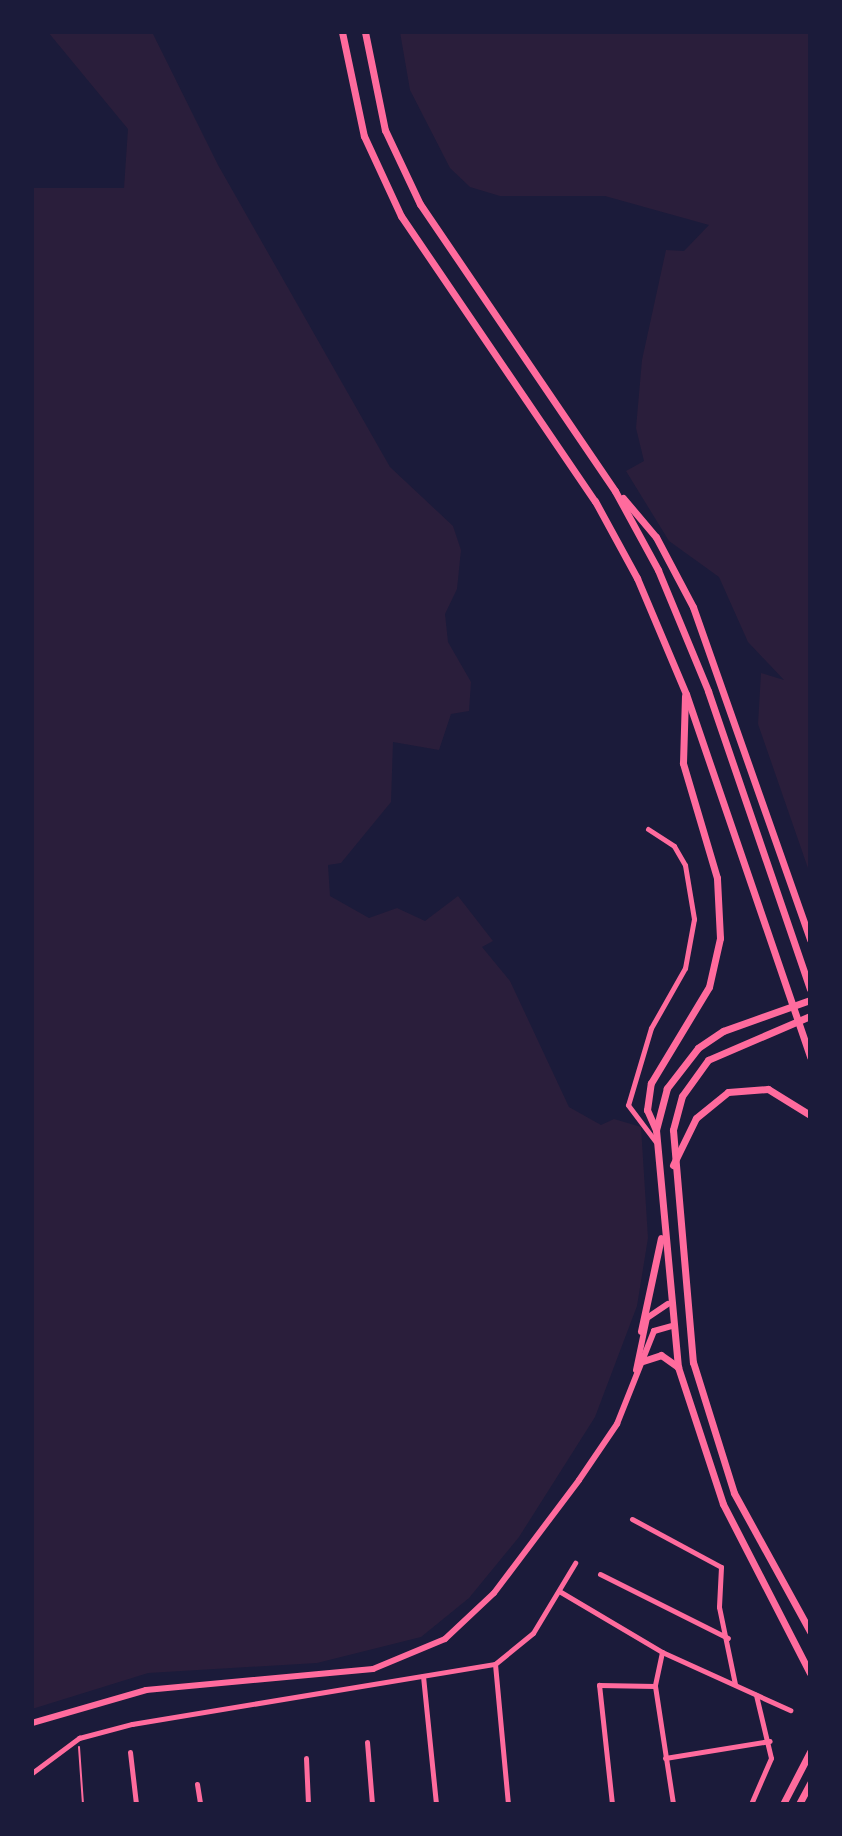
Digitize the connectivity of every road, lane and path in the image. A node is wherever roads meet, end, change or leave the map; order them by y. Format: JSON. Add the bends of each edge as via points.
{"nodes":[{"id":1,"x":342,"y":32,"type":"edge"},
{"id":2,"x":365,"y":32,"type":"edge"},
{"id":3,"x":615,"y":491,"type":"junction"},
{"id":4,"x":686,"y":694,"type":"junction"},
{"id":5,"x":648,"y":829,"type":"dead end"},
{"id":6,"x":810,"y":940,"type":"edge"},
{"id":7,"x":810,"y":989,"type":"edge"},
{"id":8,"x":810,"y":1000,"type":"edge"},
{"id":9,"x":810,"y":1016,"type":"edge"},
{"id":10,"x":810,"y":1057,"type":"edge"},
{"id":11,"x":810,"y":1115,"type":"edge"},
{"id":12,"x":656,"y":1130,"type":"junction"},
{"id":13,"x":656,"y":1142,"type":"junction"},
{"id":14,"x":673,"y":1165,"type":"junction"},
{"id":15,"x":663,"y":1224,"type":"junction"},
{"id":16,"x":668,"y":1304,"type":"junction"},
{"id":17,"x":671,"y":1326,"type":"junction"},
{"id":18,"x":641,"y":1331,"type":"junction"},
{"id":19,"x":643,"y":1361,"type":"junction"},
{"id":20,"x":678,"y":1367,"type":"junction"},
{"id":21,"x":636,"y":1377,"type":"junction"},
{"id":22,"x":632,"y":1519,"type":"dead end"},
{"id":23,"x":575,"y":1563,"type":"dead end"},
{"id":24,"x":600,"y":1574,"type":"dead end"},
{"id":25,"x":559,"y":1591,"type":"junction"},
{"id":26,"x":810,"y":1631,"type":"edge"},
{"id":27,"x":729,"y":1638,"type":"junction"},
{"id":28,"x":662,"y":1652,"type":"junction"},
{"id":29,"x":495,"y":1664,"type":"junction"},
{"id":30,"x":810,"y":1673,"type":"edge"},
{"id":31,"x":423,"y":1676,"type":"junction"},
{"id":32,"x":735,"y":1684,"type":"junction"},
{"id":33,"x":655,"y":1686,"type":"junction"},
{"id":34,"x":756,"y":1695,"type":"junction"},
{"id":35,"x":790,"y":1710,"type":"dead end"},
{"id":36,"x":32,"y":1723,"type":"edge"},
{"id":37,"x":79,"y":1738,"type":"junction"},
{"id":38,"x":770,"y":1741,"type":"junction"},
{"id":39,"x":367,"y":1742,"type":"dead end"},
{"id":40,"x":130,"y":1752,"type":"dead end"},
{"id":41,"x":810,"y":1752,"type":"edge"},
{"id":42,"x":306,"y":1758,"type":"dead end"},
{"id":43,"x":665,"y":1758,"type":"junction"},
{"id":44,"x":32,"y":1773,"type":"edge"},
{"id":45,"x":810,"y":1783,"type":"edge"},
{"id":46,"x":197,"y":1784,"type":"dead end"},
{"id":47,"x":83,"y":1804,"type":"edge"},
{"id":48,"x":136,"y":1804,"type":"edge"},
{"id":49,"x":200,"y":1804,"type":"edge"},
{"id":50,"x":308,"y":1804,"type":"edge"},
{"id":51,"x":372,"y":1804,"type":"edge"},
{"id":52,"x":436,"y":1804,"type":"edge"},
{"id":53,"x":508,"y":1804,"type":"edge"},
{"id":54,"x":612,"y":1804,"type":"edge"},
{"id":55,"x":673,"y":1804,"type":"edge"},
{"id":56,"x":751,"y":1804,"type":"edge"},
{"id":57,"x":783,"y":1804,"type":"edge"},
{"id":58,"x":799,"y":1804,"type":"edge"}],
"edges":[{"from":1,"to":4,"type":"main road","via":[[354,103],[380,177],[617,539]]},
{"from":2,"to":3,"type":"main road","via":[[385,130],[420,204]]},
{"from":3,"to":6,"type":"main road","via":[[656,537],[693,607]]},
{"from":3,"to":7,"type":"main road","via":[[695,656]]},
{"from":4,"to":10,"type":"main road"},
{"from":4,"to":12,"type":"main road","via":[[683,763],[717,878],[720,938],[709,987],[651,1083],[647,1110]]},
{"from":5,"to":13,"type":"street","via":[[674,846],[685,865],[694,919],[685,968],[651,1028],[628,1105]]},
{"from":8,"to":12,"type":"main road","via":[[723,1031],[698,1048],[667,1088]]},
{"from":9,"to":14,"type":"main road","via":[[729,1046],[700,1067],[676,1113]]},
{"from":11,"to":14,"type":"main road","via":[[768,1089],[728,1092],[696,1118]]},
{"from":12,"to":13,"type":"main road"},
{"from":13,"to":15,"type":"main road"},
{"from":14,"to":26,"type":"main road","via":[[693,1362],[734,1493]]},
{"from":15,"to":16,"type":"main road"},
{"from":15,"to":18,"type":"main road"},
{"from":16,"to":17,"type":"main road"},
{"from":16,"to":18,"type":"street","via":[[653,1309]]},
{"from":17,"to":19,"type":"street","via":[[654,1331]]},
{"from":17,"to":20,"type":"main road"},
{"from":18,"to":21,"type":"street"},
{"from":19,"to":20,"type":"main road","via":[[661,1355]]},
{"from":19,"to":21,"type":"street"},
{"from":20,"to":30,"type":"main road","via":[[723,1504]]},
{"from":21,"to":36,"type":"street","via":[[617,1424],[529,1548],[445,1639],[373,1669],[146,1690]]},
{"from":22,"to":27,"type":"street","via":[[717,1562]]},
{"from":23,"to":25,"type":"street"},
{"from":24,"to":27,"type":"street"},
{"from":25,"to":28,"type":"street"},
{"from":25,"to":29,"type":"street","via":[[522,1647]]},
{"from":27,"to":32,"type":"street"},
{"from":28,"to":32,"type":"street"},
{"from":28,"to":33,"type":"street"},
{"from":29,"to":31,"type":"street"},
{"from":29,"to":53,"type":"street"},
{"from":31,"to":37,"type":"street","via":[[250,1700]]},
{"from":31,"to":52,"type":"street"},
{"from":32,"to":34,"type":"street"},
{"from":33,"to":43,"type":"street"},
{"from":33,"to":54,"type":"street","via":[[599,1685]]},
{"from":34,"to":35,"type":"street"},
{"from":34,"to":38,"type":"street"},
{"from":37,"to":44,"type":"street"},
{"from":37,"to":47,"type":"path"},
{"from":38,"to":43,"type":"street"},
{"from":38,"to":56,"type":"street","via":[[769,1766]]},
{"from":39,"to":51,"type":"street"},
{"from":40,"to":48,"type":"street"},
{"from":41,"to":57,"type":"main road"},
{"from":42,"to":50,"type":"street"},
{"from":43,"to":55,"type":"street"},
{"from":45,"to":58,"type":"main road"},
{"from":46,"to":49,"type":"street"}]}
